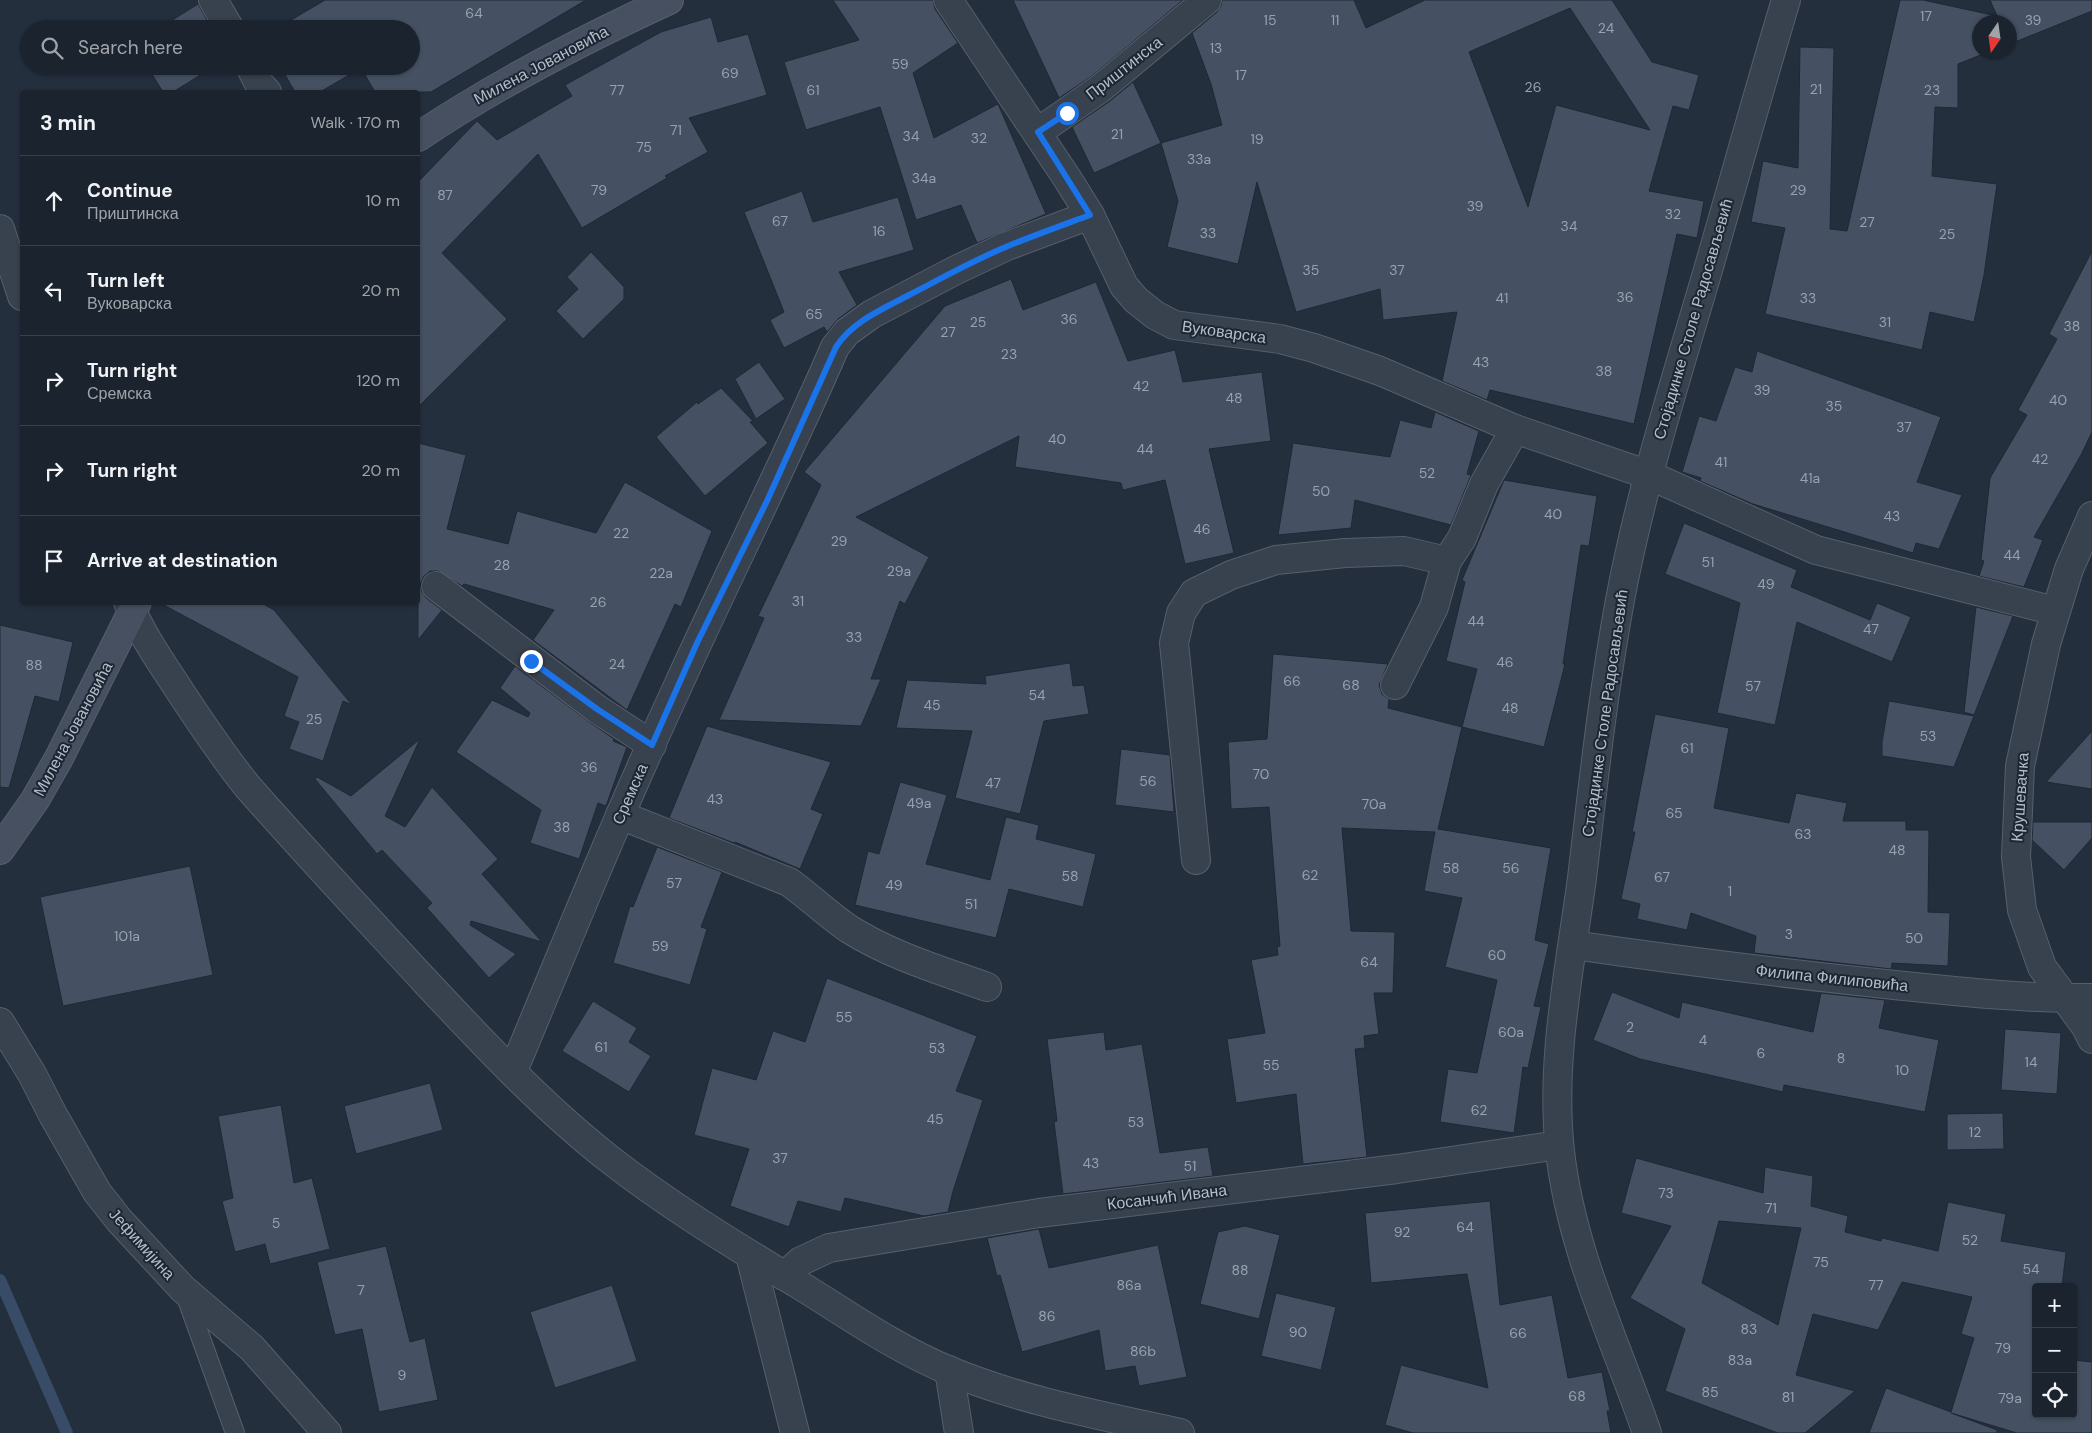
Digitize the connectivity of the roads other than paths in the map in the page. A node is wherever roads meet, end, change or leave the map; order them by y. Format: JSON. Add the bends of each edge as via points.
{"nodes":[{"id":1,"x":213,"y":0,"type":"edge"},
{"id":2,"x":668,"y":0,"type":"edge"},
{"id":3,"x":948,"y":0,"type":"edge"},
{"id":4,"x":1207,"y":0,"type":"edge"},
{"id":5,"x":1786,"y":0,"type":"edge"},
{"id":6,"x":225,"y":20,"type":"edge"},
{"id":7,"x":254,"y":75,"type":"edge"},
{"id":8,"x":265,"y":90,"type":"edge"},
{"id":9,"x":1038,"y":132,"type":"junction"},
{"id":10,"x":420,"y":136,"type":"edge"},
{"id":11,"x":1090,"y":215,"type":"junction"},
{"id":12,"x":0,"y":229,"type":"edge"},
{"id":13,"x":20,"y":290,"type":"edge"},
{"id":14,"x":1515,"y":429,"type":"junction"},
{"id":15,"x":1649,"y":475,"type":"junction"},
{"id":16,"x":2092,"y":516,"type":"edge"},
{"id":17,"x":1447,"y":561,"type":"junction"},
{"id":18,"x":436,"y":586,"type":"dead end"},
{"id":19,"x":133,"y":606,"type":"edge"},
{"id":20,"x":2055,"y":611,"type":"junction"},
{"id":21,"x":1395,"y":685,"type":"dead end"},
{"id":22,"x":652,"y":745,"type":"junction"},
{"id":23,"x":620,"y":815,"type":"junction"},
{"id":24,"x":0,"y":850,"type":"edge"},
{"id":25,"x":1196,"y":860,"type":"dead end"},
{"id":26,"x":1573,"y":945,"type":"junction"},
{"id":27,"x":987,"y":987,"type":"dead end"},
{"id":28,"x":2092,"y":998,"type":"edge"},
{"id":29,"x":2064,"y":999,"type":"junction"},
{"id":30,"x":0,"y":1022,"type":"edge"},
{"id":31,"x":2092,"y":1039,"type":"edge"},
{"id":32,"x":513,"y":1071,"type":"junction"},
{"id":33,"x":1559,"y":1145,"type":"junction"},
{"id":34,"x":750,"y":1255,"type":"junction"},
{"id":35,"x":784,"y":1276,"type":"junction"},
{"id":36,"x":183,"y":1289,"type":"junction"},
{"id":37,"x":949,"y":1370,"type":"junction"},
{"id":38,"x":1170,"y":1432,"type":"edge"},
{"id":39,"x":235,"y":1433,"type":"edge"},
{"id":40,"x":327,"y":1433,"type":"edge"},
{"id":41,"x":795,"y":1433,"type":"edge"},
{"id":42,"x":959,"y":1433,"type":"edge"},
{"id":43,"x":1647,"y":1433,"type":"edge"}],
"edges":[{"from":1,"to":6,"type":"street"},
{"from":2,"to":10,"type":"main road","name":"Милена Јовановића","via":[[565,51],[456,111]]},
{"from":3,"to":9,"type":"street","name":"Вуковарска"},
{"from":4,"to":9,"type":"street","name":"Приштинска","via":[[1101,88]]},
{"from":5,"to":15,"type":"street","name":"Стојадинке Столе Радосављевић"},
{"from":7,"to":8,"type":"street"},
{"from":9,"to":11,"type":"street","name":"Вуковарска"},
{"from":11,"to":14,"type":"street","name":"Вуковарска","via":[[1124,286],[1136,300],[1168,322],[1280,339],[1314,348],[1380,371]]},
{"from":11,"to":22,"type":"street","name":"Сремска","via":[[1007,246],[956,270],[872,314],[842,338]]},
{"from":12,"to":13,"type":"street"},
{"from":14,"to":15,"type":"street","name":"Вуковарска"},
{"from":14,"to":17,"type":"street","via":[[1484,484],[1462,538]]},
{"from":15,"to":20,"type":"street","name":"Вуковарска","via":[[1816,550]]},
{"from":15,"to":26,"type":"street","name":"Стојадинке Столе Радосављевић","via":[[1614,638]]},
{"from":16,"to":20,"type":"street","name":"Крушевачка"},
{"from":17,"to":21,"type":"street","via":[[1434,607]]},
{"from":17,"to":25,"type":"street","via":[[1404,551],[1276,560],[1231,575],[1194,593],[1181,613],[1174,643]]},
{"from":18,"to":22,"type":"street","via":[[597,709]]},
{"from":19,"to":24,"type":"main road","name":"Милена Јовановића","via":[[59,758]]},
{"from":19,"to":32,"type":"street","via":[[194,714],[247,786],[386,940]]},
{"from":20,"to":29,"type":"street","name":"Крушевачка","via":[[2020,766],[2016,857],[2022,910],[2031,941],[2042,967]]},
{"from":22,"to":23,"type":"street","name":"Сремска"},
{"from":23,"to":27,"type":"street","via":[[789,882],[826,913],[874,943],[901,957]]},
{"from":23,"to":32,"type":"street","name":"Сремска"},
{"from":26,"to":29,"type":"street","name":"Филипа Филиповића","via":[[1799,975]]},
{"from":26,"to":33,"type":"street","name":"Стојадинке Столе Радосављевић","via":[[1561,1029],[1557,1110]]},
{"from":28,"to":29,"type":"street","name":"Филипа Филиповића"},
{"from":29,"to":31,"type":"street","name":"Крушевачка"},
{"from":30,"to":36,"type":"street","name":"Јефимијина","via":[[97,1192]]},
{"from":32,"to":34,"type":"street","via":[[610,1160]]},
{"from":33,"to":35,"type":"street","name":"Косанчић Ивана","via":[[1397,1169],[1039,1213],[829,1248],[801,1261]]},
{"from":33,"to":43,"type":"street","name":"Стојадинке Столе Радосављевић","via":[[1569,1204],[1588,1273]]},
{"from":34,"to":35,"type":"street"},
{"from":34,"to":41,"type":"street"},
{"from":35,"to":37,"type":"street","via":[[906,1349]]},
{"from":36,"to":39,"type":"lane"},
{"from":36,"to":40,"type":"street","name":"Јефимијина","via":[[252,1348]]},
{"from":37,"to":38,"type":"street","via":[[1026,1397]]},
{"from":37,"to":42,"type":"street"}]}
